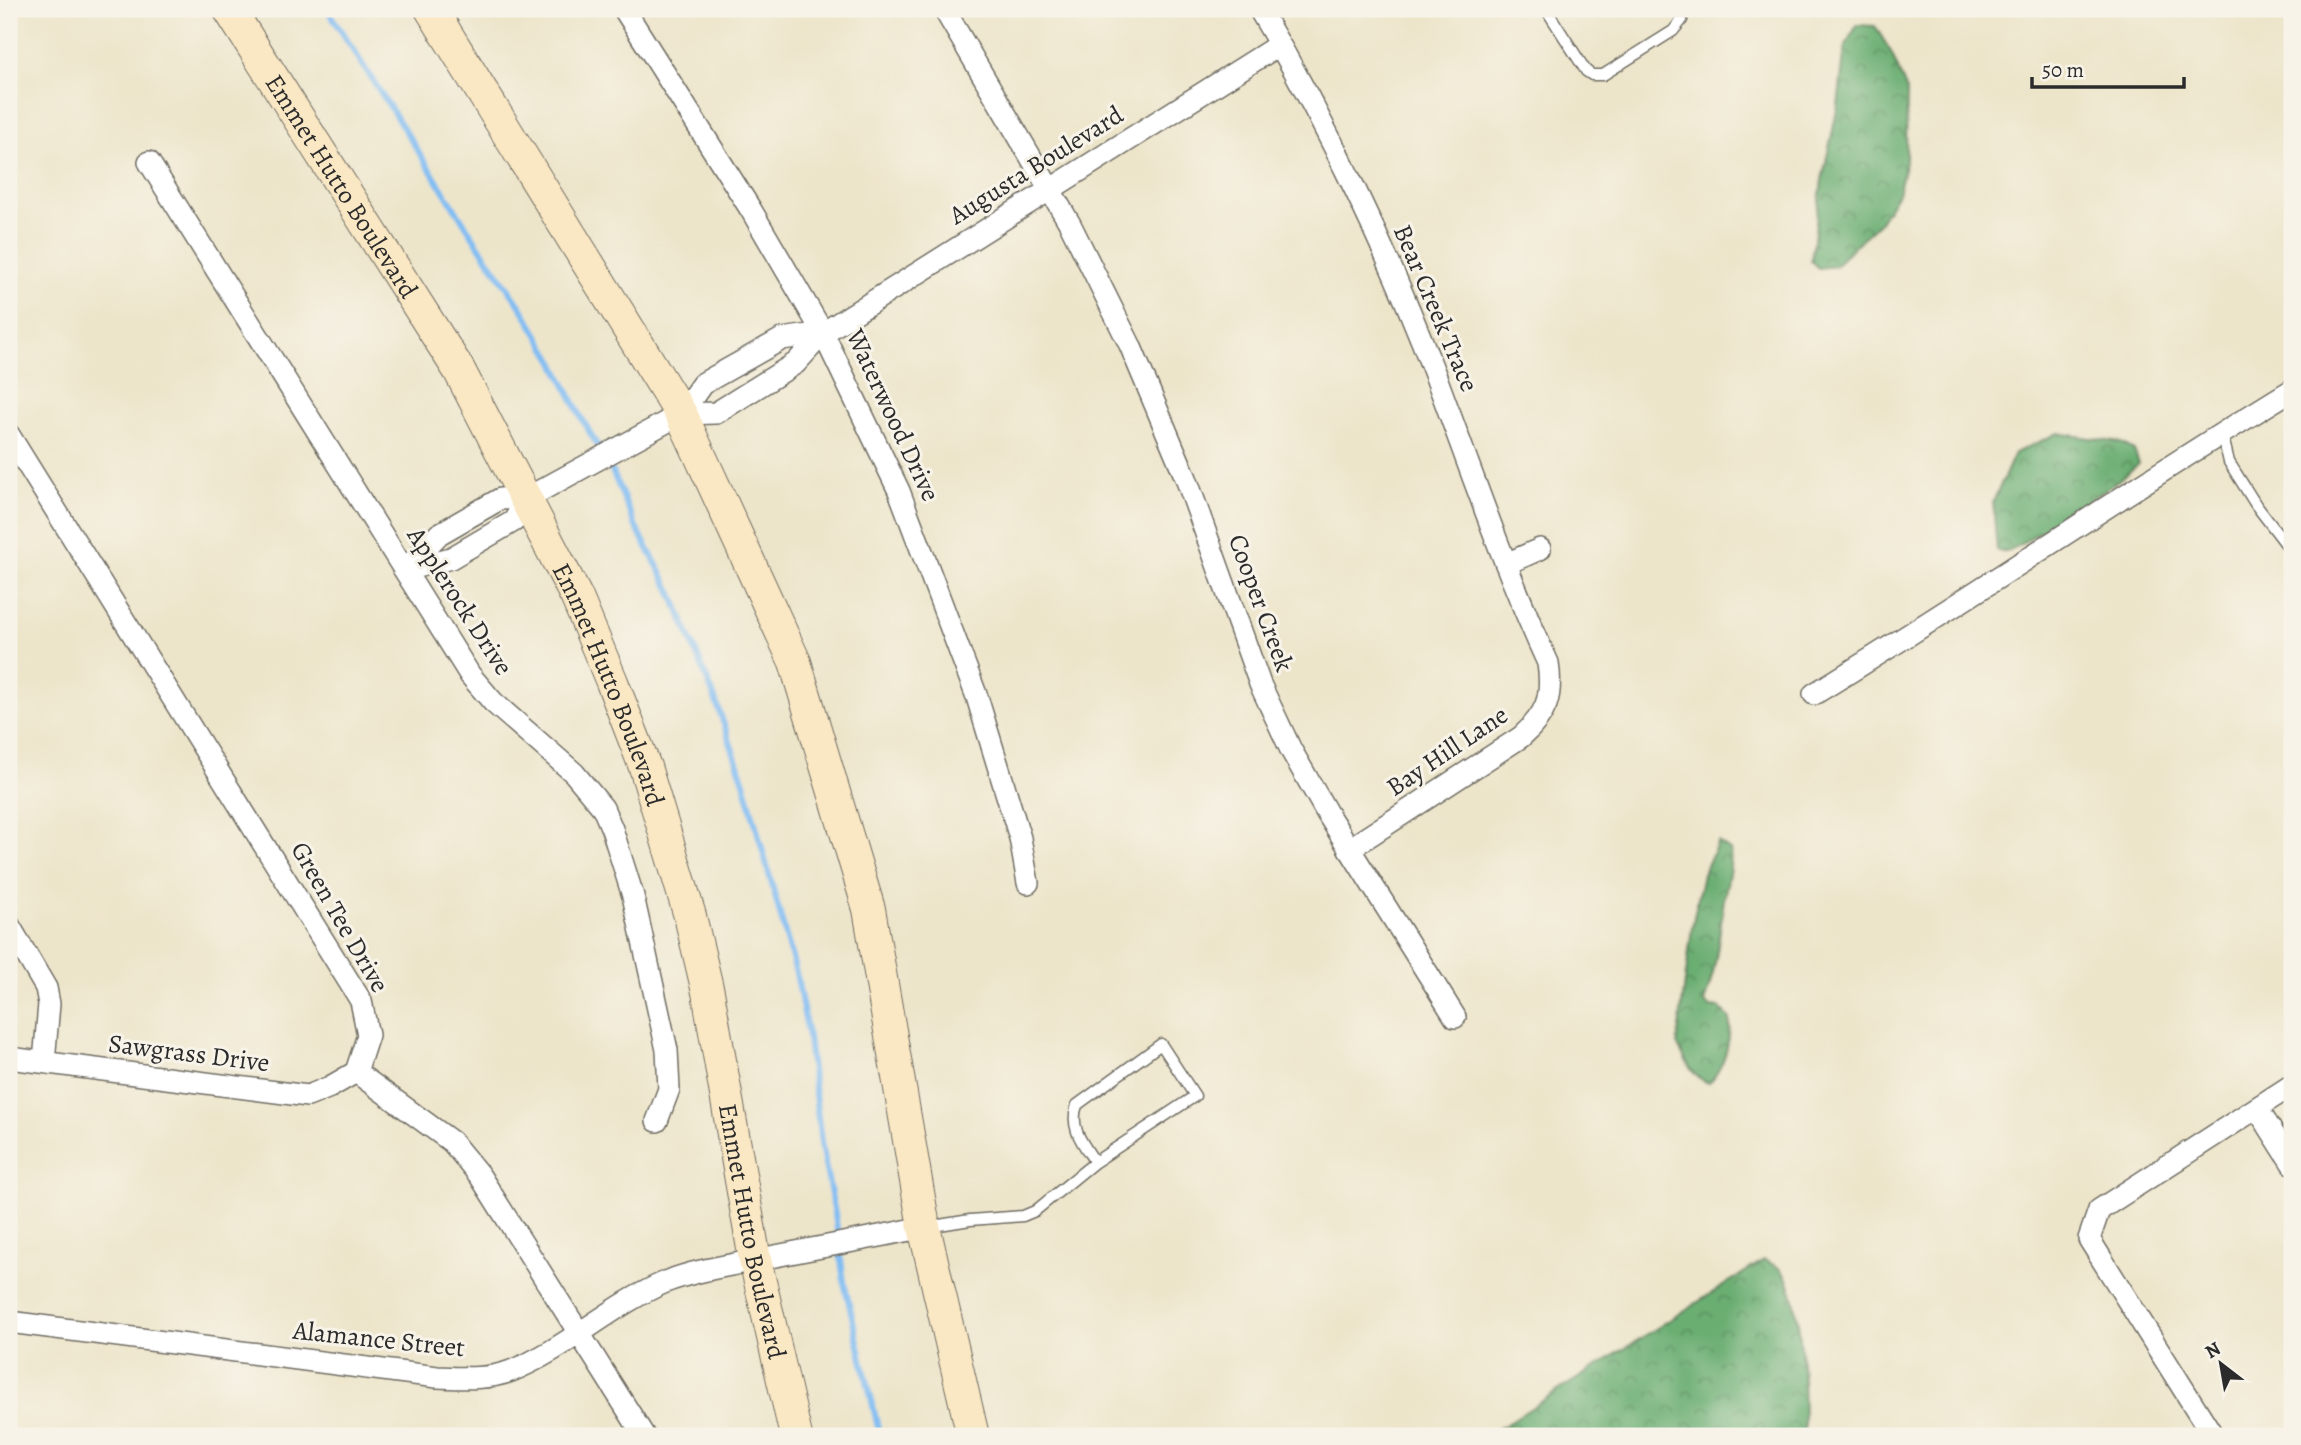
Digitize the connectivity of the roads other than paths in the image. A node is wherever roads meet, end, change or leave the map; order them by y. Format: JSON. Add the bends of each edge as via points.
{"nodes":[{"id":1,"x":229,"y":9,"type":"edge"},
{"id":2,"x":431,"y":9,"type":"edge"},
{"id":3,"x":624,"y":9,"type":"edge"},
{"id":4,"x":944,"y":9,"type":"edge"},
{"id":5,"x":1259,"y":9,"type":"edge"},
{"id":6,"x":1546,"y":9,"type":"edge"},
{"id":7,"x":1678,"y":9,"type":"edge"},
{"id":8,"x":1279,"y":46,"type":"junction"},
{"id":9,"x":149,"y":162,"type":"dead end"},
{"id":10,"x":1051,"y":190,"type":"junction"},
{"id":11,"x":824,"y":333,"type":"junction"},
{"id":12,"x":2292,"y":390,"type":"edge"},
{"id":13,"x":681,"y":414,"type":"junction"},
{"id":14,"x":2222,"y":433,"type":"junction"},
{"id":15,"x":9,"y":435,"type":"edge"},
{"id":16,"x":527,"y":498,"type":"junction"},
{"id":17,"x":1541,"y":549,"type":"dead end"},
{"id":18,"x":2292,"y":552,"type":"edge"},
{"id":19,"x":1506,"y":564,"type":"junction"},
{"id":20,"x":405,"y":570,"type":"junction"},
{"id":21,"x":1538,"y":640,"type":"joint"},
{"id":22,"x":1814,"y":694,"type":"dead end"},
{"id":23,"x":1349,"y":849,"type":"junction"},
{"id":24,"x":1028,"y":883,"type":"dead end"},
{"id":25,"x":9,"y":925,"type":"edge"},
{"id":26,"x":1455,"y":1017,"type":"dead end"},
{"id":27,"x":9,"y":1058,"type":"edge"},
{"id":28,"x":44,"y":1062,"type":"junction"},
{"id":29,"x":356,"y":1072,"type":"junction"},
{"id":30,"x":2292,"y":1086,"type":"edge"},
{"id":31,"x":2257,"y":1108,"type":"junction"},
{"id":32,"x":657,"y":1121,"type":"dead end"},
{"id":33,"x":1095,"y":1162,"type":"junction"},
{"id":34,"x":2292,"y":1163,"type":"edge"},
{"id":35,"x":924,"y":1227,"type":"junction"},
{"id":36,"x":755,"y":1260,"type":"junction"},
{"id":37,"x":9,"y":1322,"type":"edge"},
{"id":38,"x":579,"y":1332,"type":"junction"},
{"id":39,"x":644,"y":1436,"type":"edge"},
{"id":40,"x":796,"y":1436,"type":"edge"},
{"id":41,"x":973,"y":1436,"type":"edge"},
{"id":42,"x":2213,"y":1436,"type":"edge"}],
"edges":[{"from":1,"to":16,"type":"street","name":"Emmet Hutto Boulevard","via":[[459,370]]},
{"from":2,"to":13,"type":"street"},
{"from":3,"to":11,"type":"street","name":"Waterwood Drive"},
{"from":4,"to":10,"type":"street","name":"Cooper Creek"},
{"from":5,"to":8,"type":"street","name":"Bear Creek Trace"},
{"from":6,"to":7,"type":"lane","via":[[1586,71],[1596,76],[1674,31],[1682,20]]},
{"from":8,"to":10,"type":"street","name":"Augusta Boulevard"},
{"from":8,"to":19,"type":"street","name":"Bear Creek Trace","via":[[1381,248],[1435,374]]},
{"from":9,"to":20,"type":"street","name":"Applerock Drive"},
{"from":10,"to":11,"type":"street","name":"Augusta Boulevard"},
{"from":10,"to":23,"type":"street","name":"Cooper Creek","via":[[1130,345],[1186,478],[1260,684],[1291,750]]},
{"from":11,"to":13,"type":"street","name":"Augusta Boulevard","via":[[796,363],[716,413]]},
{"from":11,"to":13,"type":"street","name":"Augusta Boulevard","via":[[782,338],[702,384]]},
{"from":11,"to":24,"type":"street","name":"Waterwood Drive","via":[[899,491],[953,628],[1020,838]]},
{"from":12,"to":14,"type":"street"},
{"from":13,"to":16,"type":"street","name":"Augusta Boulevard"},
{"from":13,"to":35,"type":"street","via":[[795,662],[870,909]]},
{"from":14,"to":18,"type":"lane","via":[[2229,462]]},
{"from":14,"to":22,"type":"street"},
{"from":15,"to":29,"type":"street","name":"Green Tee Drive","via":[[361,1001],[368,1035]]},
{"from":16,"to":20,"type":"street","name":"Augusta Boulevard","via":[[500,499],[439,534]]},
{"from":16,"to":36,"type":"street","name":"Emmet Hutto Boulevard","via":[[577,598],[626,718],[687,904],[708,992]]},
{"from":17,"to":19,"type":"street"},
{"from":19,"to":21,"type":"street","name":"Bear Creek Trace"},
{"from":20,"to":32,"type":"street","name":"Applerock Drive","via":[[470,675],[493,702],[574,773],[603,808],[633,896],[667,1050],[669,1089]]},
{"from":21,"to":23,"type":"street","name":"Bay Hill Lane","via":[[1551,681],[1547,706],[1537,723]]},
{"from":23,"to":26,"type":"street","name":"Cooper Creek"},
{"from":25,"to":28,"type":"street","via":[[46,988]]},
{"from":27,"to":28,"type":"street","name":"Sawgrass Drive"},
{"from":28,"to":29,"type":"street","name":"Sawgrass Drive","via":[[308,1096]]},
{"from":29,"to":38,"type":"street","via":[[452,1142],[501,1207]]},
{"from":30,"to":31,"type":"street"},
{"from":31,"to":34,"type":"street"},
{"from":31,"to":42,"type":"street","via":[[2099,1210],[2089,1239]]},
{"from":33,"to":33,"type":"lane","via":[[1195,1096],[1161,1044],[1077,1105],[1073,1122]]},
{"from":33,"to":35,"type":"lane","via":[[1023,1216]]},
{"from":35,"to":36,"type":"street","name":"Alamance Street"},
{"from":35,"to":41,"type":"street"},
{"from":36,"to":38,"type":"street","name":"Alamance Street","via":[[669,1281]]},
{"from":36,"to":40,"type":"street","name":"Emmet Hutto Boulevard"},
{"from":37,"to":38,"type":"street","name":"Alamance Street","via":[[468,1379],[511,1371]]},
{"from":38,"to":39,"type":"street"}]}
